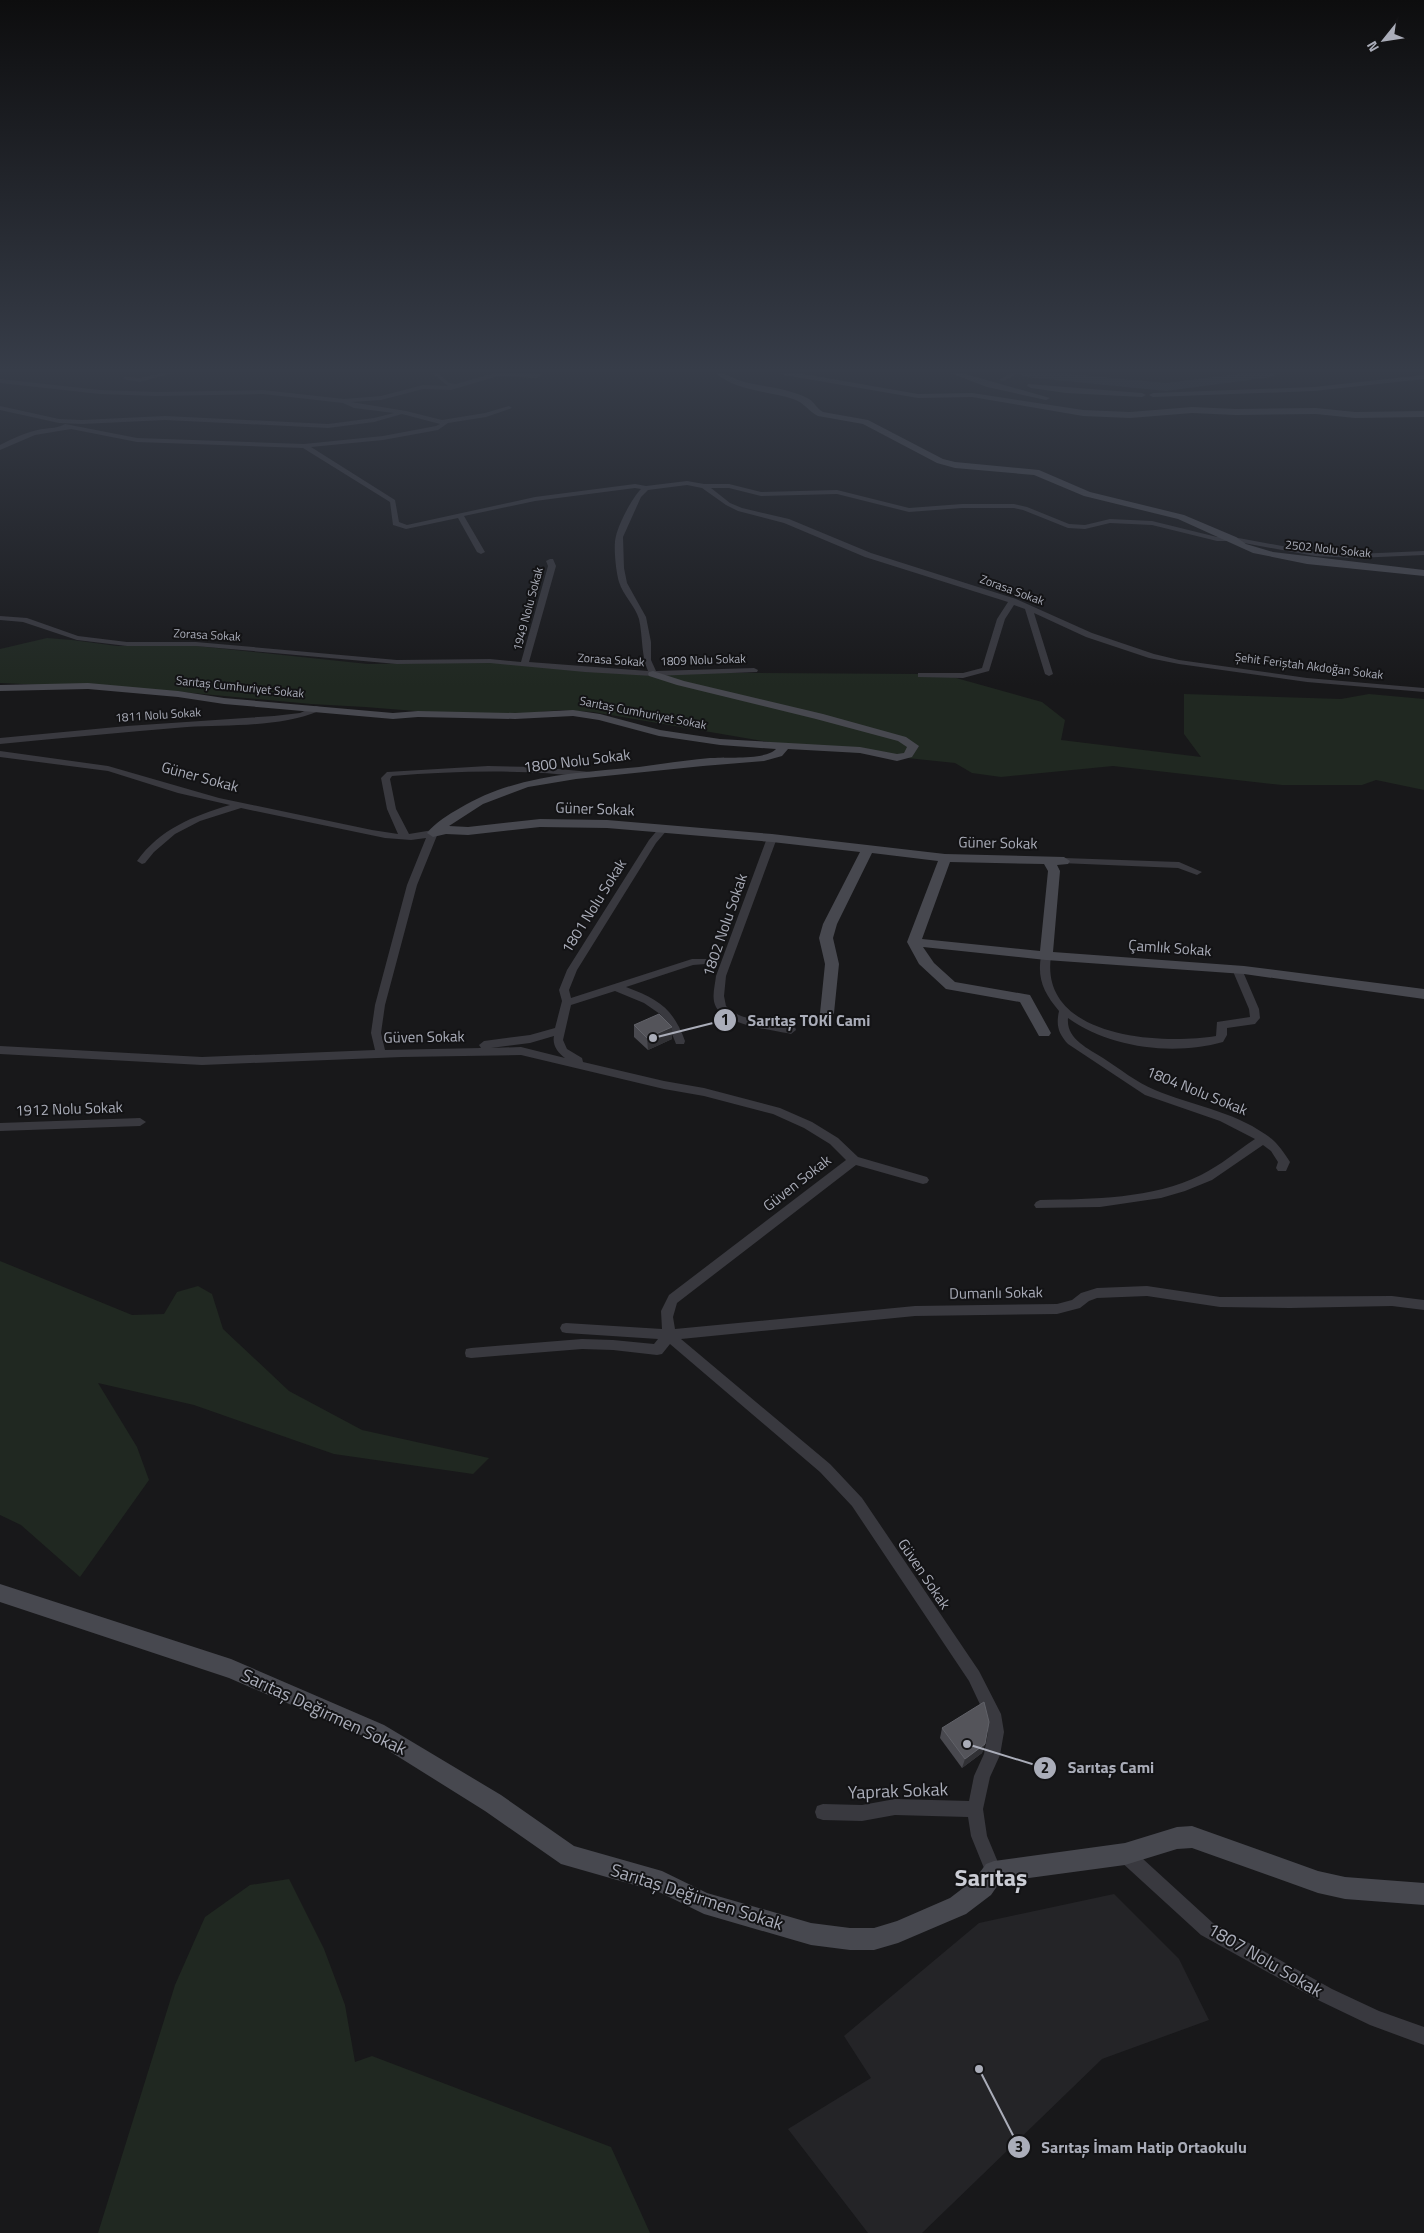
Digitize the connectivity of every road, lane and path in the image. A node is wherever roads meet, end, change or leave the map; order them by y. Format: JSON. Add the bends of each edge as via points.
{"nodes":[{"id":1,"x":356,"y":477,"type":"edge"},
{"id":2,"x":1048,"y":477,"type":"edge"},
{"id":3,"x":704,"y":486,"type":"junction"},
{"id":4,"x":646,"y":488,"type":"junction"},
{"id":5,"x":460,"y":515,"type":"junction"},
{"id":6,"x":1233,"y":539,"type":"junction"},
{"id":7,"x":481,"y":552,"type":"dead end"},
{"id":8,"x":1424,"y":553,"type":"edge"},
{"id":9,"x":550,"y":561,"type":"dead end"},
{"id":10,"x":1424,"y":573,"type":"edge"},
{"id":11,"x":1013,"y":601,"type":"junction"},
{"id":12,"x":1028,"y":607,"type":"junction"},
{"id":13,"x":0,"y":618,"type":"edge"},
{"id":14,"x":525,"y":663,"type":"junction"},
{"id":15,"x":1192,"y":664,"type":"joint"},
{"id":16,"x":754,"y":670,"type":"dead end"},
{"id":17,"x":653,"y":674,"type":"junction"},
{"id":18,"x":1049,"y":674,"type":"dead end"},
{"id":19,"x":921,"y":675,"type":"dead end"},
{"id":20,"x":1,"y":688,"type":"edge"},
{"id":21,"x":1424,"y":690,"type":"edge"},
{"id":22,"x":316,"y":709,"type":"junction"},
{"id":23,"x":0,"y":741,"type":"edge"},
{"id":24,"x":784,"y":747,"type":"junction"},
{"id":25,"x":0,"y":754,"type":"edge"},
{"id":26,"x":587,"y":774,"type":"junction"},
{"id":27,"x":239,"y":805,"type":"junction"},
{"id":28,"x":663,"y":829,"type":"junction"},
{"id":29,"x":433,"y":833,"type":"junction"},
{"id":30,"x":406,"y":837,"type":"junction"},
{"id":31,"x":772,"y":838,"type":"junction"},
{"id":32,"x":867,"y":850,"type":"junction"},
{"id":33,"x":945,"y":858,"type":"junction"},
{"id":34,"x":1050,"y":861,"type":"junction"},
{"id":35,"x":1064,"y":861,"type":"joint"},
{"id":36,"x":142,"y":862,"type":"dead end"},
{"id":37,"x":1197,"y":872,"type":"dead end"},
{"id":38,"x":914,"y":942,"type":"junction"},
{"id":39,"x":1046,"y":956,"type":"junction"},
{"id":40,"x":714,"y":961,"type":"dead end"},
{"id":41,"x":1237,"y":969,"type":"junction"},
{"id":42,"x":616,"y":987,"type":"junction"},
{"id":43,"x":1424,"y":994,"type":"edge"},
{"id":44,"x":566,"y":1003,"type":"junction"},
{"id":45,"x":1064,"y":1010,"type":"junction"},
{"id":46,"x":827,"y":1013,"type":"dead end"},
{"id":47,"x":561,"y":1030,"type":"junction"},
{"id":48,"x":791,"y":1030,"type":"dead end"},
{"id":49,"x":1044,"y":1033,"type":"dead end"},
{"id":50,"x":680,"y":1041,"type":"dead end"},
{"id":51,"x":0,"y":1050,"type":"edge"},
{"id":52,"x":453,"y":1052,"type":"junction"},
{"id":53,"x":381,"y":1054,"type":"junction"},
{"id":54,"x":588,"y":1066,"type":"junction"},
{"id":55,"x":140,"y":1122,"type":"dead end"},
{"id":56,"x":0,"y":1127,"type":"edge"},
{"id":57,"x":1262,"y":1139,"type":"junction"},
{"id":58,"x":854,"y":1160,"type":"junction"},
{"id":59,"x":1282,"y":1168,"type":"dead end"},
{"id":60,"x":923,"y":1180,"type":"dead end"},
{"id":61,"x":1040,"y":1204,"type":"dead end"},
{"id":62,"x":1424,"y":1305,"type":"edge"},
{"id":63,"x":566,"y":1328,"type":"dead end"},
{"id":64,"x":670,"y":1335,"type":"junction"},
{"id":65,"x":471,"y":1353,"type":"dead end"},
{"id":66,"x":0,"y":1593,"type":"edge"},
{"id":67,"x":975,"y":1809,"type":"junction"},
{"id":68,"x":823,"y":1812,"type":"dead end"},
{"id":69,"x":1125,"y":1854,"type":"junction"},
{"id":70,"x":994,"y":1872,"type":"junction"},
{"id":71,"x":1424,"y":1894,"type":"edge"},
{"id":72,"x":1424,"y":2036,"type":"edge"}],
"edges":[{"from":1,"to":5,"type":"street","via":[[390,498],[396,523],[400,525],[414,526]]},
{"from":2,"to":6,"type":"street","name":"2502 Nolu Sokak","via":[[1087,494],[1181,517]]},
{"from":3,"to":4,"type":"street","via":[[687,482]]},
{"from":3,"to":6,"type":"street","via":[[729,486],[761,494],[837,492],[909,510],[1014,506],[1068,526],[1110,520],[1144,522],[1217,539]]},
{"from":3,"to":11,"type":"street","name":"Zorasa Sokak","via":[[740,510],[786,521],[868,555]]},
{"from":4,"to":5,"type":"street","via":[[635,486],[535,500]]},
{"from":4,"to":17,"type":"street","name":"Zorasa Sokak","via":[[638,496],[619,537],[620,568],[623,583],[642,617],[647,660]]},
{"from":5,"to":7,"type":"street"},
{"from":6,"to":8,"type":"street","via":[[1315,554]]},
{"from":6,"to":10,"type":"street","name":"2502 Nolu Sokak","via":[[1284,558]]},
{"from":9,"to":14,"type":"street","name":"1949 Nolu Sokak","via":[[552,566]]},
{"from":11,"to":12,"type":"street","name":"Zorasa Sokak"},
{"from":11,"to":19,"type":"street","via":[[1001,620],[986,669],[967,675]]},
{"from":12,"to":15,"type":"street","name":"Zorasa Sokak","via":[[1089,635],[1152,656]]},
{"from":12,"to":18,"type":"street"},
{"from":13,"to":14,"type":"street","name":"Zorasa Sokak","via":[[24,620],[77,638],[127,644],[196,644],[412,663]]},
{"from":14,"to":17,"type":"street","name":"Zorasa Sokak"},
{"from":15,"to":21,"type":"street","name":"Şehit Feriştah Akdoğan Sokak","via":[[1307,680]]},
{"from":16,"to":17,"type":"street","name":"1809 Nolu Sokak"},
{"from":17,"to":24,"type":"street","name":"Sarıtaş Cumhuriyet Sokak","via":[[828,718],[902,739],[913,746],[908,755],[897,758],[860,750]]},
{"from":20,"to":22,"type":"street","name":"Sarıtaş Cumhuriyet Sokak","via":[[88,686]]},
{"from":22,"to":23,"type":"street","name":"1811 Nolu Sokak","via":[[302,715],[274,719]]},
{"from":22,"to":24,"type":"street","name":"Sarıtaş Cumhuriyet Sokak","via":[[393,716],[573,714],[600,717],[668,734]]},
{"from":24,"to":26,"type":"street","name":"1800 Nolu Sokak","via":[[778,754],[764,758]]},
{"from":25,"to":27,"type":"street","name":"Güner Sokak","via":[[124,772]]},
{"from":26,"to":29,"type":"street","name":"1800 Nolu Sokak","via":[[542,779],[499,792],[455,814]]},
{"from":26,"to":30,"type":"street","via":[[546,768],[390,774],[385,778],[391,810]]},
{"from":27,"to":30,"type":"street","name":"Güner Sokak"},
{"from":27,"to":36,"type":"street","via":[[190,821],[150,847]]},
{"from":28,"to":29,"type":"street","name":"Güner Sokak","via":[[540,823]]},
{"from":28,"to":31,"type":"street","name":"Güner Sokak"},
{"from":28,"to":44,"type":"street","name":"1801 Nolu Sokak","via":[[572,970],[564,990]]},
{"from":29,"to":30,"type":"street","name":"Güner Sokak"},
{"from":29,"to":53,"type":"street","name":"1800 Nolu Sokak","via":[[412,885],[380,1006],[376,1033]]},
{"from":31,"to":32,"type":"street","name":"Güner Sokak"},
{"from":31,"to":48,"type":"street","name":"1802 Nolu Sokak","via":[[721,976],[719,994],[722,1009],[731,1016]]},
{"from":32,"to":33,"type":"street","name":"Güner Sokak"},
{"from":32,"to":46,"type":"street","via":[[826,938],[832,964]]},
{"from":33,"to":34,"type":"street","name":"Güner Sokak"},
{"from":33,"to":38,"type":"street"},
{"from":34,"to":35,"type":"street","name":"Güner Sokak"},
{"from":34,"to":39,"type":"street","via":[[1054,870]]},
{"from":35,"to":37,"type":"street","name":"Güner Sokak","via":[[1179,865]]},
{"from":38,"to":39,"type":"street","name":"Çamlık Sokak"},
{"from":38,"to":49,"type":"street","via":[[917,952],[951,986],[1024,998]]},
{"from":39,"to":41,"type":"street","name":"Çamlık Sokak"},
{"from":39,"to":45,"type":"street","via":[[1044,978],[1048,990]]},
{"from":40,"to":42,"type":"street","via":[[692,962]]},
{"from":41,"to":43,"type":"street","name":"Çamlık Sokak"},
{"from":41,"to":45,"type":"street","via":[[1255,1018],[1221,1025],[1219,1040],[1174,1044],[1142,1042],[1099,1032],[1075,1020]]},
{"from":42,"to":44,"type":"street"},
{"from":42,"to":50,"type":"street","via":[[658,1005],[668,1013]]},
{"from":44,"to":47,"type":"street","name":"1801 Nolu Sokak"},
{"from":45,"to":57,"type":"street","name":"1804 Nolu Sokak","via":[[1062,1027],[1069,1038],[1093,1056],[1146,1090],[1239,1125]]},
{"from":47,"to":52,"type":"street","via":[[530,1039],[466,1046]]},
{"from":47,"to":54,"type":"street","name":"1801 Nolu Sokak","via":[[558,1040],[563,1051]]},
{"from":51,"to":53,"type":"street","name":"Güven Sokak","via":[[202,1061]]},
{"from":52,"to":53,"type":"street","name":"Güven Sokak"},
{"from":52,"to":54,"type":"street","name":"Güven Sokak","via":[[521,1051]]},
{"from":54,"to":58,"type":"street","name":"Güven Sokak","via":[[776,1112],[808,1125],[834,1141]]},
{"from":55,"to":56,"type":"street","name":"1912 Nolu Sokak"},
{"from":57,"to":59,"type":"street","name":"1804 Nolu Sokak","via":[[1280,1154],[1284,1162]]},
{"from":57,"to":61,"type":"street","via":[[1216,1172],[1181,1187],[1119,1201]]},
{"from":58,"to":60,"type":"street"},
{"from":58,"to":64,"type":"street","name":"Güven Sokak","via":[[674,1299],[667,1309]]},
{"from":62,"to":64,"type":"street","name":"Dumanlı Sokak","via":[[1392,1301],[1220,1302],[1147,1291],[1097,1292],[1076,1304],[1057,1309],[915,1311]]},
{"from":63,"to":64,"type":"street","name":"Dumanlı Sokak"},
{"from":64,"to":65,"type":"street","via":[[657,1350],[582,1344]]},
{"from":64,"to":67,"type":"street","name":"Güven Sokak","via":[[825,1468],[857,1502],[974,1676],[993,1714],[996,1732]]},
{"from":66,"to":70,"type":"street","name":"Sarıtaş Değirmen Sokak","via":[[231,1669],[377,1732],[493,1803],[569,1856],[662,1882],[704,1903],[811,1934],[874,1939],[898,1932],[958,1906],[983,1887]]},
{"from":67,"to":68,"type":"street","name":"Yaprak Sokak","via":[[896,1807],[862,1813]]},
{"from":67,"to":70,"type":"street","name":"Güven Sokak","via":[[979,1836]]},
{"from":69,"to":70,"type":"street"},
{"from":69,"to":71,"type":"street","via":[[1177,1838],[1192,1837],[1318,1882],[1344,1888]]},
{"from":69,"to":72,"type":"street","name":"1807 Nolu Sokak","via":[[1207,1929],[1326,1995],[1376,2019]]}]}
